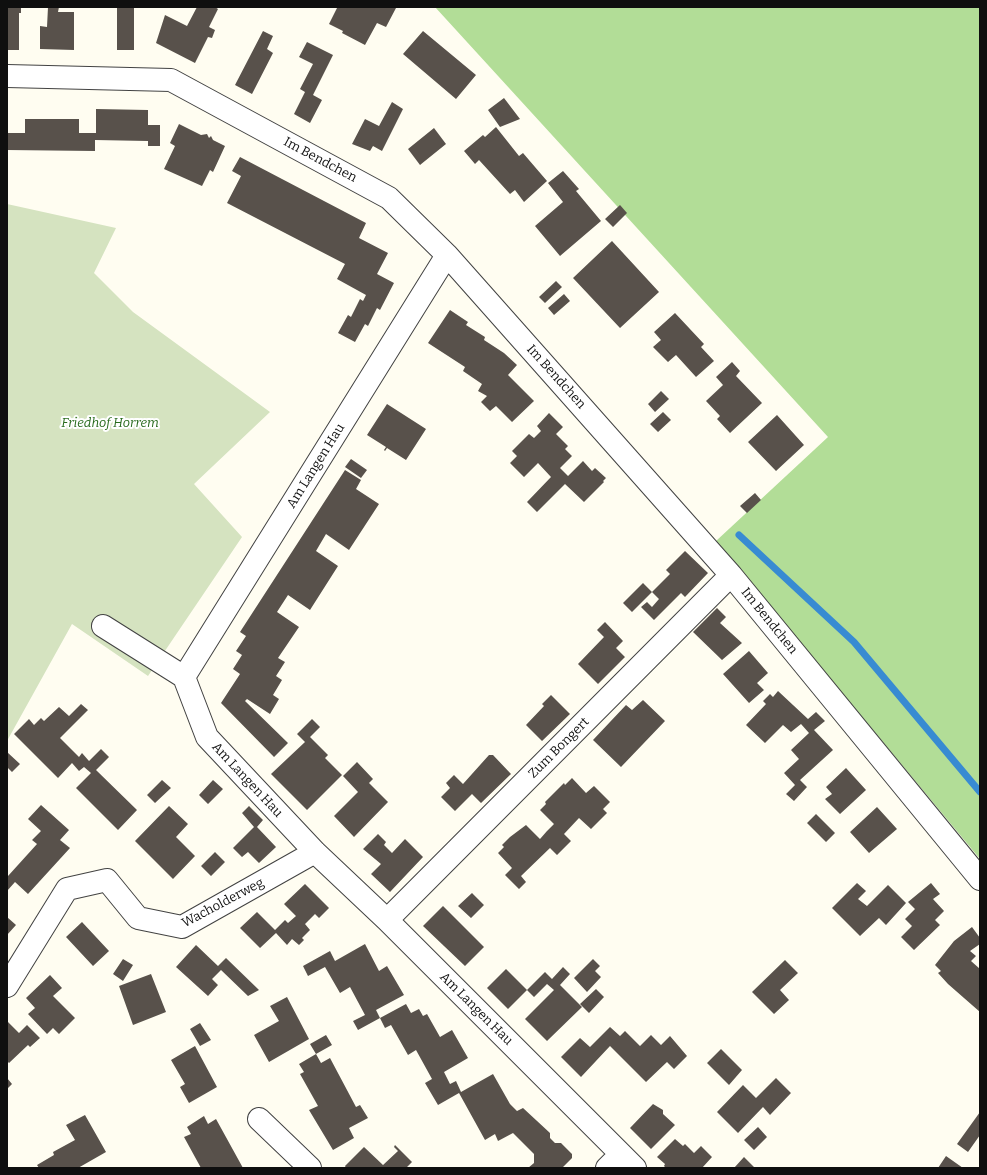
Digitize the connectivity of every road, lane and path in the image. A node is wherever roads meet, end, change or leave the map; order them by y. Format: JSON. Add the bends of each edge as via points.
{"nodes":[{"id":1,"x":7,"y":76,"type":"edge"},
{"id":2,"x":447,"y":255,"type":"junction"},
{"id":3,"x":731,"y":575,"type":"junction"},
{"id":4,"x":103,"y":626,"type":"dead end"},
{"id":5,"x":184,"y":677,"type":"junction"},
{"id":6,"x":315,"y":852,"type":"junction"},
{"id":7,"x":980,"y":879,"type":"edge"},
{"id":8,"x":387,"y":920,"type":"junction"},
{"id":9,"x":7,"y":986,"type":"edge"},
{"id":10,"x":259,"y":1119,"type":"dead end"},
{"id":11,"x":621,"y":1163,"type":"edge"},
{"id":12,"x":310,"y":1168,"type":"edge"}],
"edges":[{"from":1,"to":2,"type":"street","name":"Im Bendchen","via":[[171,80],[389,198]]},
{"from":2,"to":3,"type":"street","name":"Im Bendchen"},
{"from":2,"to":5,"type":"street","name":"Am Langen Hau"},
{"from":3,"to":7,"type":"street","name":"Im Bendchen"},
{"from":3,"to":8,"type":"street","name":"Zum Bongert"},
{"from":4,"to":5,"type":"street"},
{"from":5,"to":6,"type":"street","name":"Am Langen Hau","via":[[207,737]]},
{"from":6,"to":8,"type":"street","name":"Am Langen Hau"},
{"from":6,"to":9,"type":"street","name":"Wacholderweg","via":[[182,927],[138,918],[107,880],[67,889]]},
{"from":8,"to":11,"type":"street","name":"Am Langen Hau"},
{"from":10,"to":12,"type":"street"}]}
